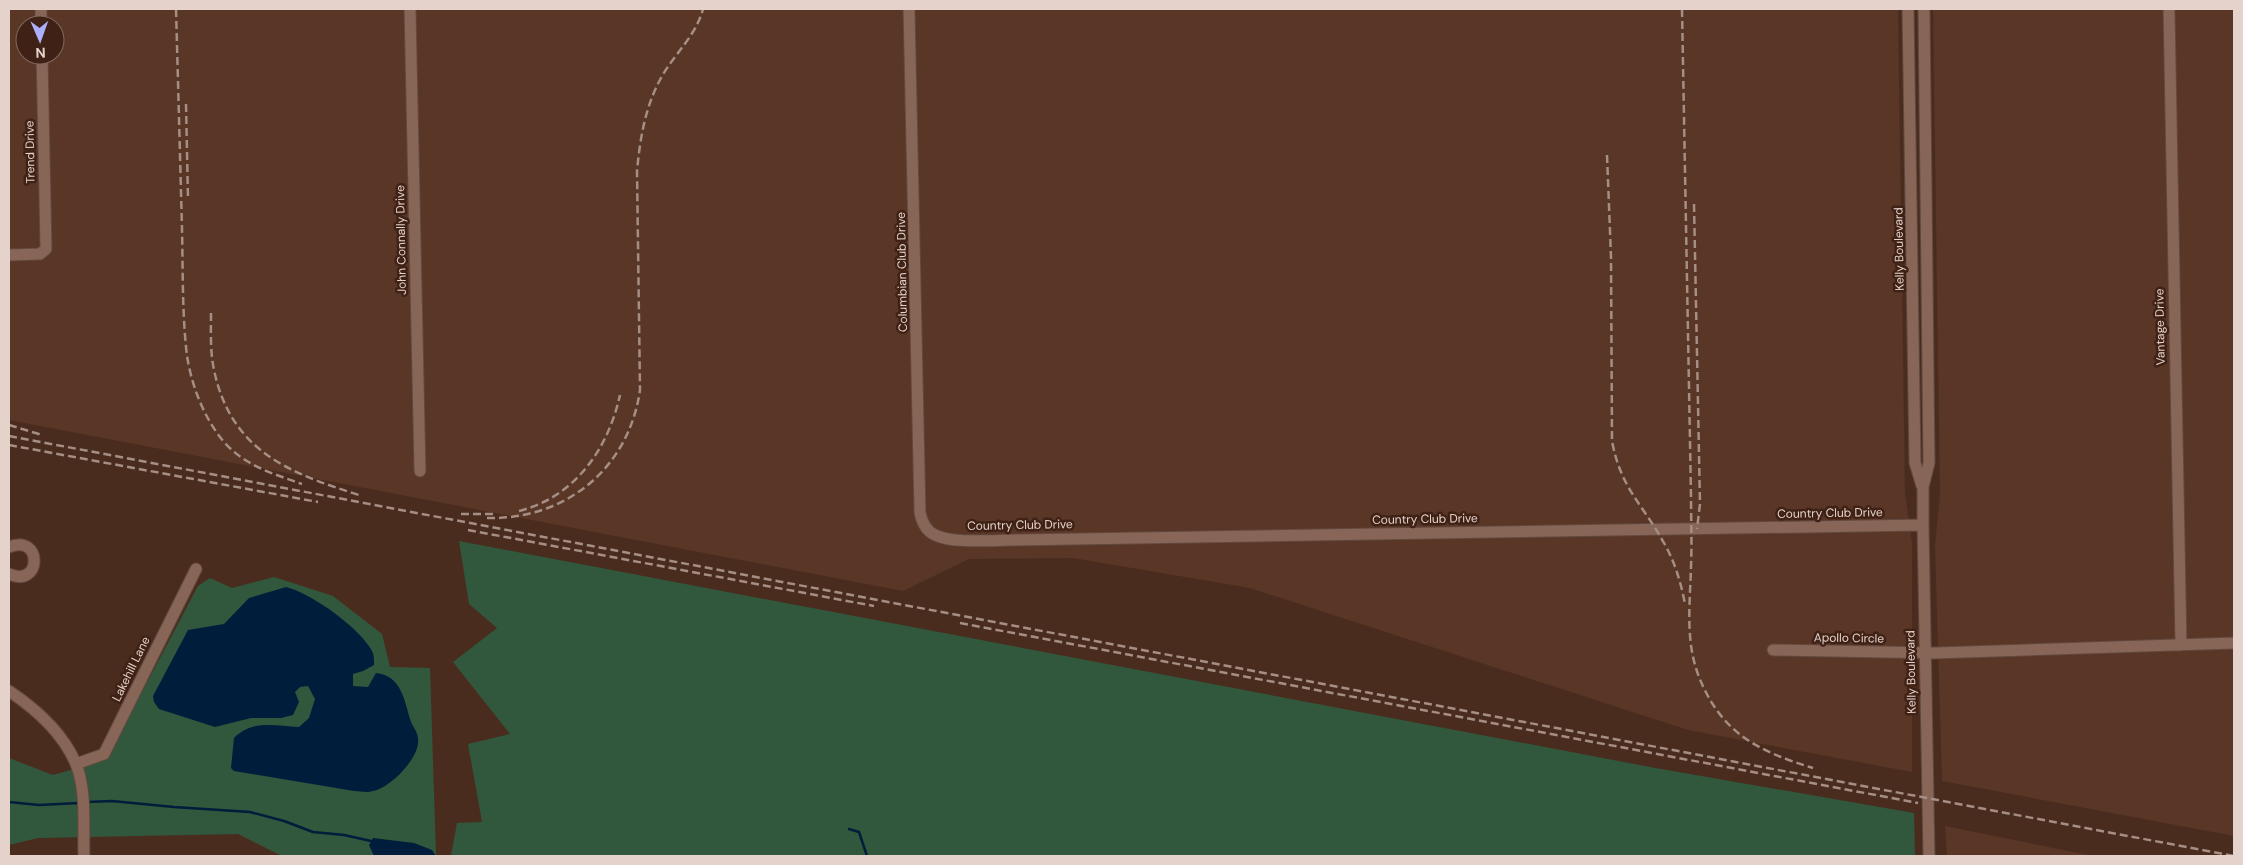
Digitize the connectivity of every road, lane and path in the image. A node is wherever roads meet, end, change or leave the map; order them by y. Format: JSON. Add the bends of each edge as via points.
{"nodes":[{"id":1,"x":410,"y":9,"type":"edge"},
{"id":2,"x":909,"y":9,"type":"edge"},
{"id":3,"x":1908,"y":9,"type":"edge"},
{"id":4,"x":1924,"y":9,"type":"edge"},
{"id":5,"x":2169,"y":9,"type":"edge"},
{"id":6,"x":42,"y":65,"type":"edge"},
{"id":7,"x":1926,"y":156,"type":"junction"},
{"id":8,"x":1910,"y":157,"type":"junction"},
{"id":9,"x":9,"y":255,"type":"edge"},
{"id":10,"x":1929,"y":367,"type":"junction"},
{"id":11,"x":1914,"y":368,"type":"junction"},
{"id":12,"x":420,"y":471,"type":"dead end"},
{"id":13,"x":1923,"y":487,"type":"junction"},
{"id":14,"x":1923,"y":525,"type":"junction"},
{"id":15,"x":929,"y":531,"type":"joint"},
{"id":16,"x":9,"y":547,"type":"edge"},
{"id":17,"x":196,"y":569,"type":"dead end"},
{"id":18,"x":9,"y":574,"type":"edge"},
{"id":19,"x":2234,"y":643,"type":"edge"},
{"id":20,"x":2181,"y":645,"type":"junction"},
{"id":21,"x":1773,"y":650,"type":"dead end"},
{"id":22,"x":1924,"y":653,"type":"junction"},
{"id":23,"x":9,"y":691,"type":"edge"},
{"id":24,"x":76,"y":764,"type":"junction"},
{"id":25,"x":84,"y":856,"type":"edge"},
{"id":26,"x":1929,"y":856,"type":"edge"}],
"edges":[{"from":1,"to":12,"type":"street","name":"John Connally Drive"},
{"from":2,"to":15,"type":"street","name":"Columbian Club Drive","via":[[920,513]]},
{"from":3,"to":8,"type":"street","name":"Kelly Boulevard"},
{"from":4,"to":7,"type":"street","name":"Kelly Boulevard"},
{"from":5,"to":20,"type":"street","name":"Vantage Drive"},
{"from":6,"to":9,"type":"street","name":"Trend Drive","via":[[46,249],[40,254]]},
{"from":7,"to":8,"type":"street"},
{"from":7,"to":10,"type":"street","name":"Kelly Boulevard"},
{"from":8,"to":11,"type":"street","name":"Kelly Boulevard"},
{"from":10,"to":11,"type":"street"},
{"from":10,"to":13,"type":"street","name":"Kelly Boulevard","via":[[1929,462]]},
{"from":11,"to":13,"type":"street","name":"Kelly Boulevard","via":[[1915,463]]},
{"from":13,"to":14,"type":"street","name":"Kelly Boulevard"},
{"from":14,"to":15,"type":"street","name":"Country Club Drive","via":[[1015,540],[958,540],[936,536]]},
{"from":14,"to":22,"type":"street","name":"Kelly Boulevard"},
{"from":16,"to":18,"type":"street","via":[[16,544],[25,546],[35,561],[25,576]]},
{"from":17,"to":24,"type":"street","name":"Lakehill Lane","via":[[104,754]]},
{"from":19,"to":20,"type":"street"},
{"from":20,"to":22,"type":"street"},
{"from":21,"to":22,"type":"street","name":"Apollo Circle"},
{"from":22,"to":26,"type":"street","name":"Kelly Boulevard"},
{"from":23,"to":24,"type":"street","via":[[52,726]]},
{"from":24,"to":25,"type":"street","via":[[81,786]]}]}
